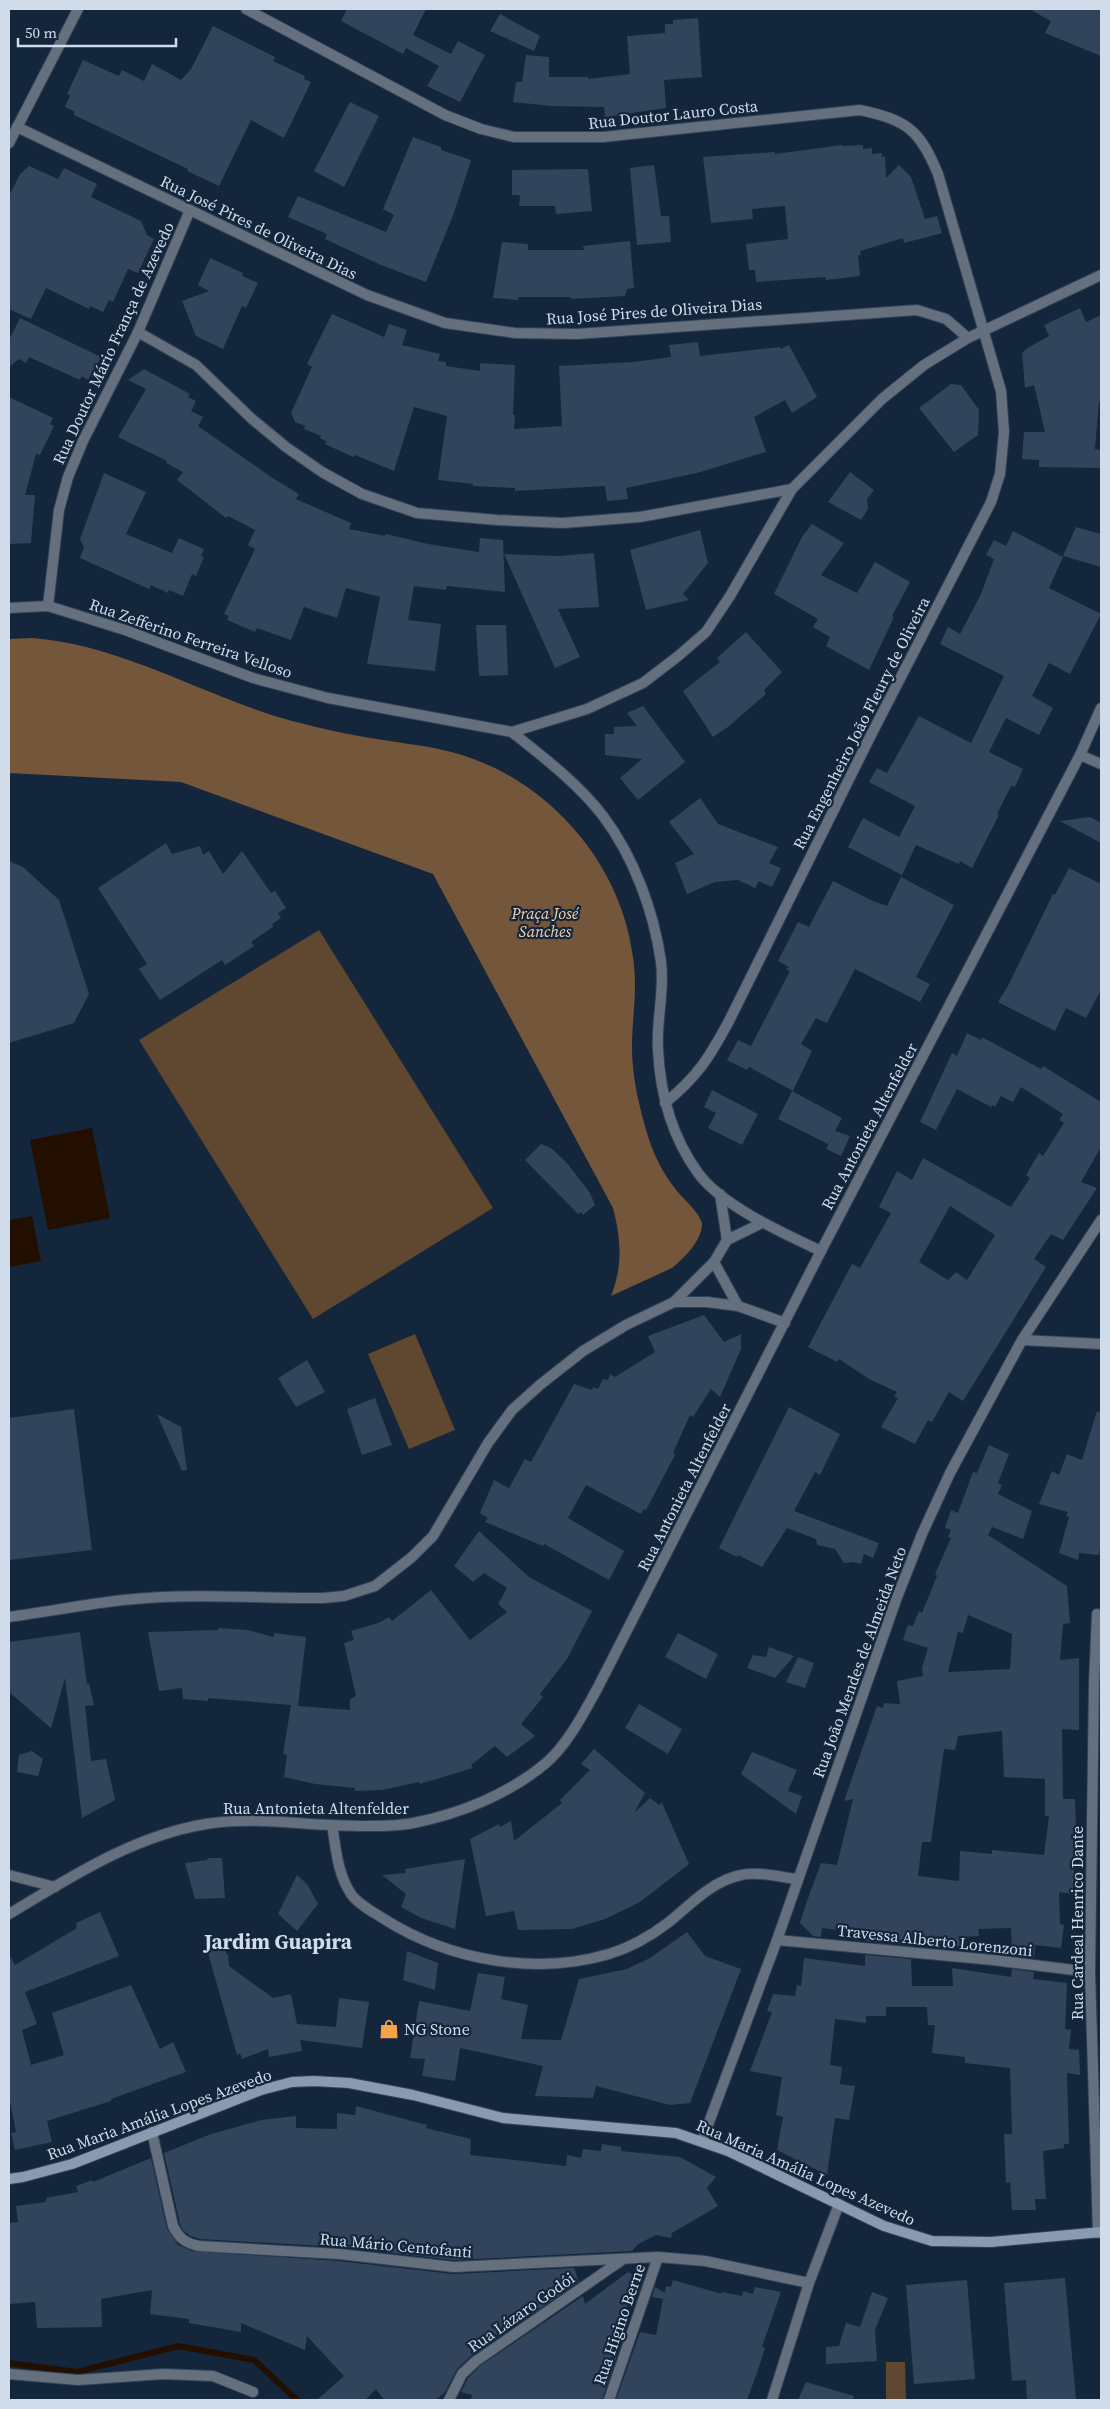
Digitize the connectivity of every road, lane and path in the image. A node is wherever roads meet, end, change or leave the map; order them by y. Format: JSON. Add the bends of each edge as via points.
{"nodes":[{"id":1,"x":78,"y":9,"type":"edge"},
{"id":2,"x":246,"y":9,"type":"edge"},
{"id":3,"x":17,"y":127,"type":"junction"},
{"id":4,"x":9,"y":143,"type":"edge"},
{"id":5,"x":190,"y":210,"type":"junction"},
{"id":6,"x":1101,"y":275,"type":"edge"},
{"id":7,"x":138,"y":332,"type":"junction"},
{"id":8,"x":983,"y":332,"type":"junction"},
{"id":9,"x":968,"y":338,"type":"junction"},
{"id":10,"x":792,"y":489,"type":"junction"},
{"id":11,"x":48,"y":606,"type":"junction"},
{"id":12,"x":9,"y":608,"type":"edge"},
{"id":13,"x":1101,"y":708,"type":"edge"},
{"id":14,"x":512,"y":732,"type":"junction"},
{"id":15,"x":1080,"y":755,"type":"junction"},
{"id":16,"x":1101,"y":764,"type":"edge"},
{"id":17,"x":665,"y":1103,"type":"junction"},
{"id":18,"x":720,"y":1194,"type":"junction"},
{"id":19,"x":1101,"y":1220,"type":"edge"},
{"id":20,"x":762,"y":1223,"type":"junction"},
{"id":21,"x":727,"y":1240,"type":"junction"},
{"id":22,"x":821,"y":1251,"type":"junction"},
{"id":23,"x":714,"y":1262,"type":"junction"},
{"id":24,"x":674,"y":1302,"type":"junction"},
{"id":25,"x":738,"y":1306,"type":"junction"},
{"id":26,"x":785,"y":1323,"type":"junction"},
{"id":27,"x":1022,"y":1340,"type":"junction"},
{"id":28,"x":1101,"y":1344,"type":"edge"},
{"id":29,"x":1097,"y":1614,"type":"dead end"},
{"id":30,"x":9,"y":1617,"type":"edge"},
{"id":31,"x":1098,"y":1659,"type":"edge"},
{"id":32,"x":332,"y":1825,"type":"junction"},
{"id":33,"x":9,"y":1875,"type":"edge"},
{"id":34,"x":797,"y":1879,"type":"junction"},
{"id":35,"x":55,"y":1886,"type":"junction"},
{"id":36,"x":9,"y":1914,"type":"edge"},
{"id":37,"x":777,"y":1940,"type":"junction"},
{"id":38,"x":1090,"y":1972,"type":"junction"},
{"id":39,"x":152,"y":2132,"type":"junction"},
{"id":40,"x":702,"y":2141,"type":"junction"},
{"id":41,"x":9,"y":2179,"type":"edge"},
{"id":42,"x":839,"y":2204,"type":"junction"},
{"id":43,"x":1100,"y":2232,"type":"edge"},
{"id":44,"x":658,"y":2257,"type":"junction"},
{"id":45,"x":623,"y":2260,"type":"junction"},
{"id":46,"x":809,"y":2283,"type":"junction"},
{"id":47,"x":9,"y":2374,"type":"edge"},
{"id":48,"x":253,"y":2392,"type":"dead end"},
{"id":49,"x":449,"y":2400,"type":"edge"},
{"id":50,"x":609,"y":2400,"type":"edge"},
{"id":51,"x":772,"y":2400,"type":"edge"}],
"edges":[{"from":1,"to":3,"type":"street"},
{"from":2,"to":8,"type":"street","name":"Rua Doutor Lauro Costa","via":[[445,116],[514,137],[604,137],[860,110],[890,116],[911,129],[927,148],[938,174]]},
{"from":3,"to":4,"type":"street"},
{"from":3,"to":5,"type":"street","name":"Rua José Pires de Oliveira Dias"},
{"from":5,"to":7,"type":"street","name":"Rua Doutor Mário França de Azevedo"},
{"from":5,"to":9,"type":"street","name":"Rua José Pires de Oliveira Dias","via":[[367,295],[445,323],[515,333],[577,334],[917,310],[946,319]]},
{"from":6,"to":8,"type":"street"},
{"from":7,"to":10,"type":"street","via":[[196,365],[266,430],[322,472],[362,494],[417,513],[563,523],[640,516]]},
{"from":7,"to":11,"type":"street","name":"Rua Doutor Mário França de Azevedo","via":[[68,477],[59,510]]},
{"from":8,"to":9,"type":"street"},
{"from":8,"to":17,"type":"street","name":"Rua Engenheiro João Fleury de Oliveira","via":[[1001,391],[1004,432],[1000,474],[991,502],[729,1021],[710,1056],[690,1082]]},
{"from":9,"to":10,"type":"street","via":[[924,365],[882,399]]},
{"from":10,"to":14,"type":"street","via":[[706,632],[643,683],[587,709]]},
{"from":11,"to":12,"type":"street","name":"Rua Zefferino Ferreira Velloso"},
{"from":11,"to":14,"type":"street","name":"Rua Zefferino Ferreira Velloso","via":[[125,630],[254,678],[328,698]]},
{"from":13,"to":15,"type":"street","name":"Rua Antonieta Altenfelder"},
{"from":14,"to":17,"type":"street","via":[[603,815],[626,852],[652,921],[661,963],[662,1000],[657,1047]]},
{"from":15,"to":16,"type":"street"},
{"from":15,"to":22,"type":"street","name":"Rua Antonieta Altenfelder"},
{"from":17,"to":18,"type":"street","via":[[698,1174]]},
{"from":18,"to":20,"type":"street"},
{"from":18,"to":21,"type":"street"},
{"from":19,"to":27,"type":"street","name":"Rua João Mendes de Almeida Neto"},
{"from":20,"to":21,"type":"street"},
{"from":20,"to":22,"type":"street"},
{"from":21,"to":23,"type":"street"},
{"from":22,"to":26,"type":"street","name":"Rua Antonieta Altenfelder"},
{"from":23,"to":24,"type":"street"},
{"from":23,"to":25,"type":"street"},
{"from":24,"to":25,"type":"street"},
{"from":24,"to":30,"type":"street","via":[[626,1325],[583,1351],[512,1410],[488,1443],[433,1536],[375,1586],[344,1596],[323,1598],[129,1599]]},
{"from":25,"to":26,"type":"street"},
{"from":26,"to":32,"type":"street","name":"Rua Antonieta Altenfelder","via":[[597,1689],[573,1730],[546,1762],[506,1790],[459,1812],[411,1824]]},
{"from":27,"to":28,"type":"street"},
{"from":27,"to":34,"type":"street","name":"Rua João Mendes de Almeida Neto","via":[[950,1473],[922,1534]]},
{"from":29,"to":31,"type":"street","name":"Rua Cardeal Henrico Dante"},
{"from":31,"to":38,"type":"street","name":"Rua Cardeal Henrico Dante"},
{"from":32,"to":34,"type":"street","via":[[342,1876],[352,1895],[398,1928],[433,1945],[491,1960],[565,1963],[609,1954],[667,1923],[704,1892],[723,1881],[742,1875],[764,1874]]},
{"from":32,"to":35,"type":"street","name":"Rua Antonieta Altenfelder","via":[[257,1820],[207,1824],[154,1836],[106,1857]]},
{"from":33,"to":35,"type":"street"},
{"from":34,"to":37,"type":"street","name":"Rua João Mendes de Almeida Neto"},
{"from":35,"to":36,"type":"street","name":"Rua Antonieta Altenfelder"},
{"from":37,"to":38,"type":"street","name":"Travessa Alberto Lorenzoni"},
{"from":37,"to":40,"type":"street","name":"Rua João Mendes de Almeida Neto"},
{"from":38,"to":43,"type":"street","name":"Rua Cardeal Henrico Dante"},
{"from":39,"to":40,"type":"main road","name":"Rua Maria Amália Lopes Azevedo","via":[[261,2090],[292,2082],[314,2081],[379,2088],[503,2118],[643,2128]]},
{"from":39,"to":41,"type":"main road","name":"Rua Maria Amália Lopes Azevedo","via":[[72,2164]]},
{"from":39,"to":45,"type":"street","name":"Rua Mário Centofanti","via":[[173,2226],[178,2237],[199,2246],[338,2254],[440,2266]]},
{"from":40,"to":42,"type":"main road","name":"Rua Maria Amália Lopes Azevedo"},
{"from":42,"to":43,"type":"main road","name":"Rua Maria Amália Lopes Azevedo","via":[[884,2226],[932,2241],[991,2242]]},
{"from":42,"to":46,"type":"street"},
{"from":44,"to":45,"type":"street","name":"Rua Mário Centofanti"},
{"from":44,"to":46,"type":"street","name":"Rua Mário Centofanti","via":[[705,2261]]},
{"from":44,"to":50,"type":"street","name":"Rua Higino Berne"},
{"from":45,"to":49,"type":"street","name":"Rua Lázaro Godói","via":[[476,2362],[462,2374]]},
{"from":46,"to":51,"type":"street"},
{"from":47,"to":48,"type":"street","via":[[78,2380],[163,2374],[213,2376]]}]}
